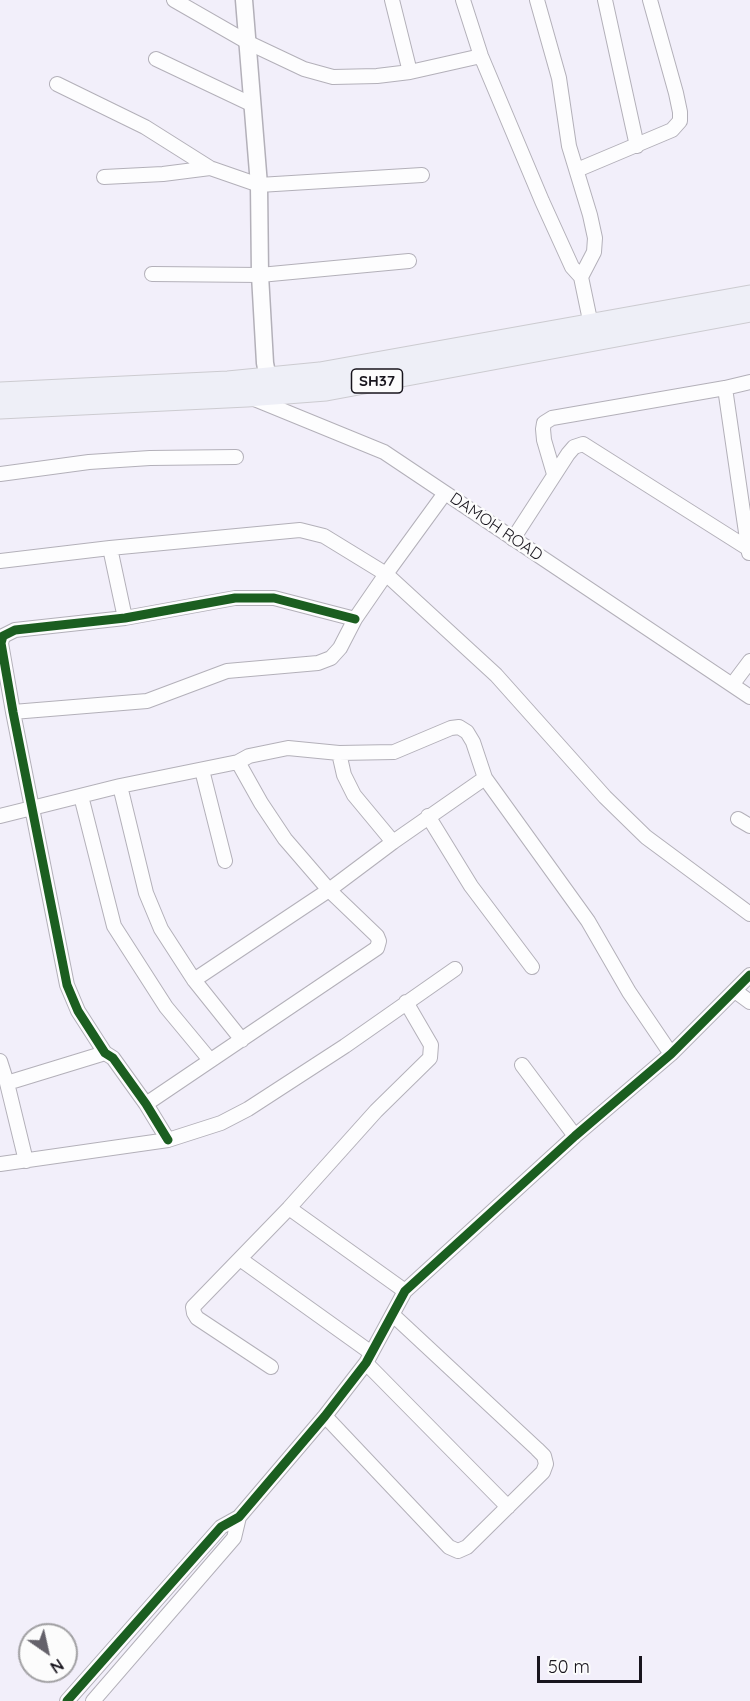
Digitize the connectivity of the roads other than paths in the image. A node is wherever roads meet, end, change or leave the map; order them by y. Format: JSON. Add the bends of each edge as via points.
{"nodes":[{"id":1,"x":174,"y":0,"type":"edge"},
{"id":2,"x":244,"y":0,"type":"edge"},
{"id":3,"x":392,"y":0,"type":"edge"},
{"id":4,"x":463,"y":0,"type":"edge"},
{"id":5,"x":537,"y":0,"type":"edge"},
{"id":6,"x":605,"y":0,"type":"edge"},
{"id":7,"x":650,"y":0,"type":"edge"},
{"id":8,"x":249,"y":43,"type":"junction"},
{"id":9,"x":481,"y":56,"type":"junction"},
{"id":10,"x":156,"y":58,"type":"dead end"},
{"id":11,"x":410,"y":72,"type":"junction"},
{"id":12,"x":57,"y":84,"type":"dead end"},
{"id":13,"x":253,"y":105,"type":"junction"},
{"id":14,"x":638,"y":146,"type":"junction"},
{"id":15,"x":210,"y":168,"type":"junction"},
{"id":16,"x":576,"y":170,"type":"junction"},
{"id":17,"x":422,"y":175,"type":"dead end"},
{"id":18,"x":104,"y":177,"type":"dead end"},
{"id":19,"x":259,"y":185,"type":"junction"},
{"id":20,"x":409,"y":261,"type":"dead end"},
{"id":21,"x":152,"y":274,"type":"dead end"},
{"id":22,"x":260,"y":275,"type":"junction"},
{"id":23,"x":581,"y":277,"type":"junction"},
{"id":24,"x":750,"y":296,"type":"edge"},
{"id":25,"x":750,"y":311,"type":"edge"},
{"id":26,"x":591,"y":325,"type":"junction"},
{"id":27,"x":228,"y":381,"type":"junction"},
{"id":28,"x":750,"y":382,"type":"edge"},
{"id":29,"x":269,"y":386,"type":"junction"},
{"id":30,"x":725,"y":388,"type":"junction"},
{"id":31,"x":0,"y":393,"type":"edge"},
{"id":32,"x":247,"y":396,"type":"junction"},
{"id":33,"x":0,"y":408,"type":"edge"},
{"id":34,"x":236,"y":457,"type":"dead end"},
{"id":35,"x":0,"y":474,"type":"edge"},
{"id":36,"x":554,"y":474,"type":"junction"},
{"id":37,"x":445,"y":493,"type":"junction"},
{"id":38,"x":513,"y":539,"type":"junction"},
{"id":39,"x":110,"y":548,"type":"junction"},
{"id":40,"x":749,"y":553,"type":"edge"},
{"id":41,"x":0,"y":561,"type":"edge"},
{"id":42,"x":386,"y":574,"type":"junction"},
{"id":43,"x":125,"y":618,"type":"junction"},
{"id":44,"x":355,"y":619,"type":"junction"},
{"id":45,"x":4,"y":633,"type":"edge"},
{"id":46,"x":750,"y":662,"type":"edge"},
{"id":47,"x":732,"y":685,"type":"junction"},
{"id":48,"x":750,"y":697,"type":"edge"},
{"id":49,"x":13,"y":712,"type":"junction"},
{"id":50,"x":339,"y":753,"type":"junction"},
{"id":51,"x":238,"y":762,"type":"junction"},
{"id":52,"x":202,"y":770,"type":"junction"},
{"id":53,"x":484,"y":778,"type":"junction"},
{"id":54,"x":120,"y":786,"type":"junction"},
{"id":55,"x":81,"y":796,"type":"junction"},
{"id":56,"x":32,"y":808,"type":"junction"},
{"id":57,"x":0,"y":816,"type":"edge"},
{"id":58,"x":428,"y":816,"type":"junction"},
{"id":59,"x":393,"y":842,"type":"junction"},
{"id":60,"x":225,"y":861,"type":"dead end"},
{"id":61,"x":329,"y":890,"type":"junction"},
{"id":62,"x":750,"y":914,"type":"edge"},
{"id":63,"x":532,"y":967,"type":"dead end"},
{"id":64,"x":455,"y":969,"type":"dead end"},
{"id":65,"x":750,"y":975,"type":"edge"},
{"id":66,"x":194,"y":980,"type":"junction"},
{"id":67,"x":735,"y":991,"type":"junction"},
{"id":68,"x":406,"y":1002,"type":"junction"},
{"id":69,"x":750,"y":1002,"type":"edge"},
{"id":70,"x":242,"y":1040,"type":"junction"},
{"id":71,"x":105,"y":1053,"type":"junction"},
{"id":72,"x":671,"y":1054,"type":"junction"},
{"id":73,"x":210,"y":1060,"type":"junction"},
{"id":74,"x":0,"y":1061,"type":"edge"},
{"id":75,"x":522,"y":1065,"type":"dead end"},
{"id":76,"x":8,"y":1083,"type":"junction"},
{"id":77,"x":146,"y":1104,"type":"junction"},
{"id":78,"x":574,"y":1136,"type":"junction"},
{"id":79,"x":168,"y":1140,"type":"junction"},
{"id":80,"x":26,"y":1161,"type":"junction"},
{"id":81,"x":0,"y":1164,"type":"edge"},
{"id":82,"x":289,"y":1208,"type":"junction"},
{"id":83,"x":240,"y":1259,"type":"junction"},
{"id":84,"x":405,"y":1291,"type":"junction"},
{"id":85,"x":393,"y":1315,"type":"junction"},
{"id":86,"x":368,"y":1358,"type":"junction"},
{"id":87,"x":271,"y":1367,"type":"dead end"},
{"id":88,"x":325,"y":1416,"type":"junction"},
{"id":89,"x":508,"y":1507,"type":"junction"},
{"id":90,"x":239,"y":1517,"type":"junction"},
{"id":91,"x":67,"y":1701,"type":"edge"},
{"id":92,"x":93,"y":1701,"type":"edge"}],
"edges":[{"from":1,"to":8,"type":"street"},
{"from":2,"to":8,"type":"street"},
{"from":3,"to":11,"type":"street"},
{"from":4,"to":9,"type":"street"},
{"from":5,"to":16,"type":"street","via":[[559,78]]},
{"from":6,"to":14,"type":"street"},
{"from":7,"to":14,"type":"street","via":[[681,112],[672,130]]},
{"from":8,"to":11,"type":"street","via":[[304,69],[333,76]]},
{"from":8,"to":13,"type":"street"},
{"from":9,"to":11,"type":"street"},
{"from":9,"to":23,"type":"street","via":[[542,201],[572,267]]},
{"from":10,"to":13,"type":"street"},
{"from":12,"to":15,"type":"street","via":[[145,127]]},
{"from":13,"to":19,"type":"street"},
{"from":14,"to":16,"type":"street"},
{"from":15,"to":18,"type":"street"},
{"from":15,"to":19,"type":"street"},
{"from":16,"to":23,"type":"street","via":[[595,238],[594,252]]},
{"from":17,"to":19,"type":"street"},
{"from":19,"to":22,"type":"street"},
{"from":20,"to":22,"type":"street"},
{"from":21,"to":22,"type":"street"},
{"from":22,"to":29,"type":"street"},
{"from":23,"to":26,"type":"street"},
{"from":24,"to":26,"type":"main road","number":"SH37"},
{"from":25,"to":29,"type":"main road","number":"SH37","via":[[326,390]]},
{"from":26,"to":29,"type":"main road","number":"SH37"},
{"from":27,"to":29,"type":"main road","number":"SH37"},
{"from":27,"to":31,"type":"main road","number":"SH37"},
{"from":27,"to":32,"type":"street","name":"DAMOH ROAD"},
{"from":28,"to":30,"type":"street"},
{"from":29,"to":32,"type":"main road","number":"SH37"},
{"from":30,"to":36,"type":"street","via":[[552,418],[544,423],[543,429]]},
{"from":30,"to":40,"type":"street"},
{"from":32,"to":33,"type":"main road","number":"SH37"},
{"from":32,"to":37,"type":"street","name":"DAMOH ROAD","via":[[384,452]]},
{"from":34,"to":35,"type":"street","via":[[89,462]]},
{"from":36,"to":38,"type":"street"},
{"from":36,"to":40,"type":"street","via":[[574,447],[584,444]]},
{"from":37,"to":38,"type":"street","name":"DAMOH ROAD"},
{"from":37,"to":42,"type":"street"},
{"from":38,"to":47,"type":"street","name":"DAMOH ROAD"},
{"from":39,"to":41,"type":"street"},
{"from":39,"to":42,"type":"street","via":[[300,530],[324,536]]},
{"from":39,"to":43,"type":"street"},
{"from":42,"to":44,"type":"street"},
{"from":42,"to":62,"type":"street","via":[[496,675],[646,837]]},
{"from":43,"to":44,"type":"street","via":[[235,598],[274,598]]},
{"from":43,"to":45,"type":"street"},
{"from":44,"to":49,"type":"street","via":[[340,648],[318,663],[227,671],[147,701]]},
{"from":45,"to":49,"type":"street","via":[[1,643]]},
{"from":46,"to":47,"type":"street"},
{"from":47,"to":48,"type":"street","name":"DAMOH ROAD"},
{"from":49,"to":56,"type":"street"},
{"from":50,"to":51,"type":"street","via":[[288,748]]},
{"from":50,"to":53,"type":"street","via":[[394,752],[459,727],[473,742]]},
{"from":50,"to":59,"type":"street","via":[[354,795]]},
{"from":51,"to":52,"type":"street"},
{"from":51,"to":61,"type":"street","via":[[285,839]]},
{"from":52,"to":54,"type":"street"},
{"from":52,"to":60,"type":"street"},
{"from":53,"to":58,"type":"street"},
{"from":53,"to":72,"type":"street","via":[[588,921]]},
{"from":54,"to":55,"type":"street"},
{"from":54,"to":66,"type":"street","via":[[146,893],[160,929]]},
{"from":55,"to":56,"type":"street"},
{"from":55,"to":73,"type":"street","via":[[114,926],[166,1007]]},
{"from":56,"to":57,"type":"street"},
{"from":56,"to":71,"type":"street","via":[[68,985],[78,1011]]},
{"from":58,"to":59,"type":"street"},
{"from":58,"to":63,"type":"street","via":[[471,886]]},
{"from":59,"to":61,"type":"street"},
{"from":61,"to":66,"type":"street"},
{"from":61,"to":70,"type":"street","via":[[377,936],[377,948]]},
{"from":64,"to":68,"type":"street"},
{"from":65,"to":67,"type":"street"},
{"from":66,"to":70,"type":"street"},
{"from":67,"to":69,"type":"street"},
{"from":67,"to":72,"type":"street"},
{"from":68,"to":79,"type":"street","via":[[248,1109]]},
{"from":68,"to":82,"type":"street","via":[[431,1045],[430,1058],[376,1111]]},
{"from":70,"to":73,"type":"street"},
{"from":71,"to":76,"type":"street"},
{"from":71,"to":77,"type":"street","via":[[113,1058]]},
{"from":72,"to":78,"type":"street"},
{"from":73,"to":77,"type":"street"},
{"from":74,"to":76,"type":"street"},
{"from":75,"to":78,"type":"street"},
{"from":76,"to":80,"type":"street"},
{"from":77,"to":79,"type":"street"},
{"from":78,"to":84,"type":"street"},
{"from":79,"to":80,"type":"street"},
{"from":80,"to":81,"type":"street"},
{"from":82,"to":83,"type":"street"},
{"from":82,"to":84,"type":"street"},
{"from":83,"to":86,"type":"street"},
{"from":83,"to":87,"type":"street","via":[[196,1302],[194,1313]]},
{"from":84,"to":85,"type":"street"},
{"from":85,"to":86,"type":"street"},
{"from":85,"to":89,"type":"street","via":[[544,1455],[543,1472]]},
{"from":86,"to":88,"type":"street"},
{"from":86,"to":89,"type":"street"},
{"from":88,"to":89,"type":"street","via":[[449,1547],[458,1551],[467,1547]]},
{"from":88,"to":90,"type":"street"},
{"from":90,"to":91,"type":"street","via":[[220,1527]]},
{"from":90,"to":92,"type":"street","via":[[234,1538]]}]}
